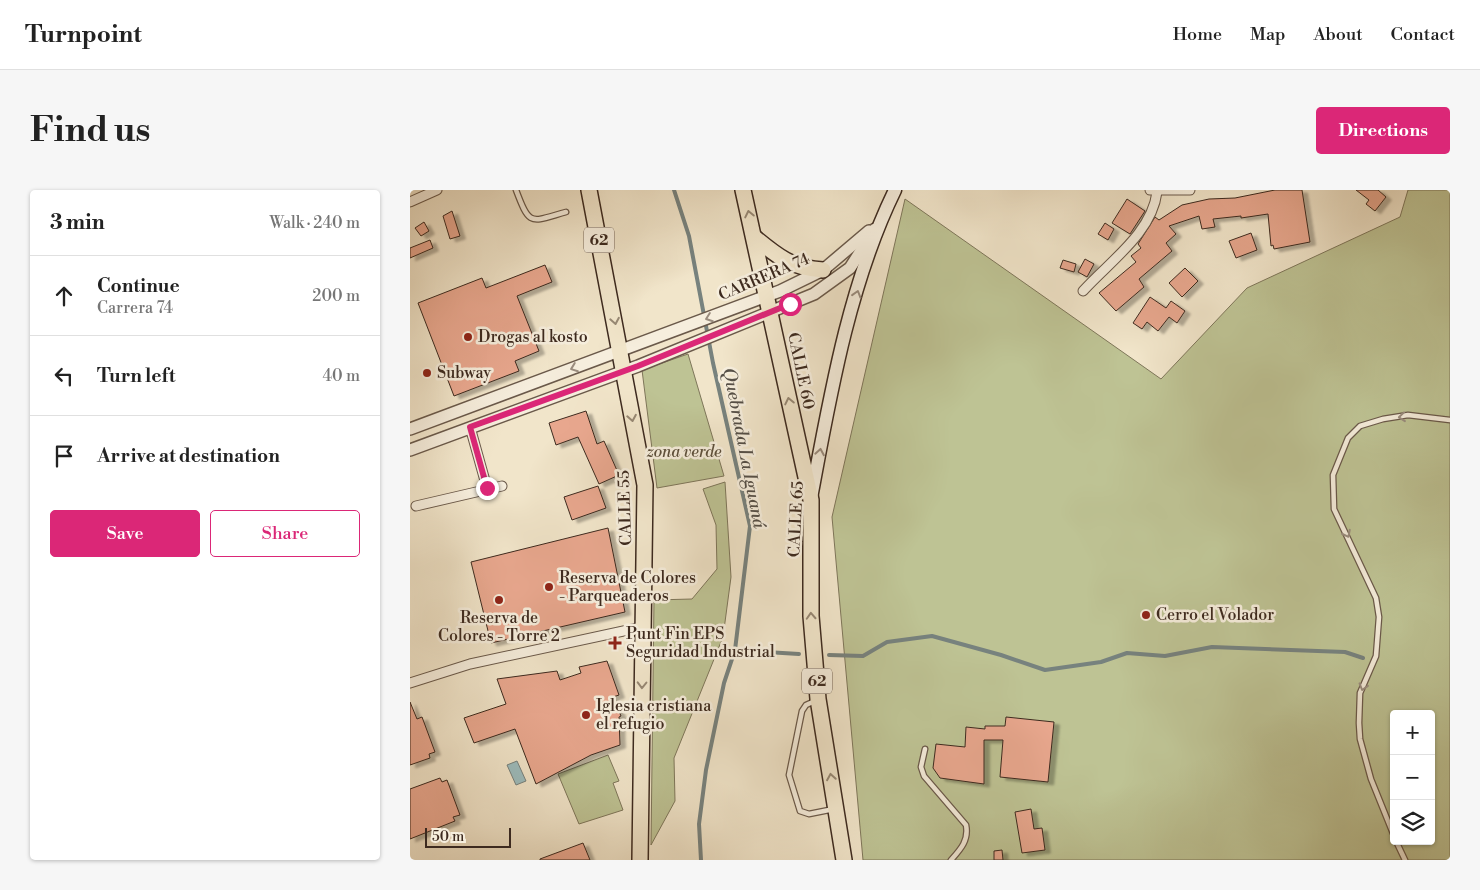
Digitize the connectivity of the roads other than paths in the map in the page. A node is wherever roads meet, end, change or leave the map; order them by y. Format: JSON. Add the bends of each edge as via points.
{"nodes":[{"id":1,"x":437,"y":190,"type":"edge"},
{"id":2,"x":516,"y":190,"type":"edge"},
{"id":3,"x":589,"y":190,"type":"edge"},
{"id":4,"x":742,"y":190,"type":"edge"},
{"id":5,"x":894,"y":190,"type":"edge"},
{"id":6,"x":1190,"y":190,"type":"edge"},
{"id":7,"x":1153,"y":191,"type":"edge"},
{"id":8,"x":410,"y":202,"type":"edge"},
{"id":9,"x":566,"y":212,"type":"dead end"},
{"id":10,"x":878,"y":225,"type":"junction"},
{"id":11,"x":754,"y":237,"type":"junction"},
{"id":12,"x":823,"y":270,"type":"junction"},
{"id":13,"x":1083,"y":290,"type":"dead end"},
{"id":14,"x":766,"y":296,"type":"junction"},
{"id":15,"x":770,"y":313,"type":"junction"},
{"id":16,"x":620,"y":351,"type":"junction"},
{"id":17,"x":624,"y":370,"type":"junction"},
{"id":18,"x":1450,"y":420,"type":"edge"},
{"id":19,"x":470,"y":427,"type":"junction"},
{"id":20,"x":410,"y":429,"type":"edge"},
{"id":21,"x":410,"y":450,"type":"edge"},
{"id":22,"x":502,"y":486,"type":"dead end"},
{"id":23,"x":487,"y":488,"type":"junction"},
{"id":24,"x":811,"y":500,"type":"junction"},
{"id":25,"x":416,"y":506,"type":"dead end"},
{"id":26,"x":642,"y":627,"type":"junction"},
{"id":27,"x":410,"y":683,"type":"edge"},
{"id":28,"x":818,"y":699,"type":"junction"},
{"id":29,"x":925,"y":749,"type":"dead end"},
{"id":30,"x":836,"y":808,"type":"junction"},
{"id":31,"x":1390,"y":826,"type":"edge"},
{"id":32,"x":1398,"y":845,"type":"edge"},
{"id":33,"x":640,"y":860,"type":"edge"},
{"id":34,"x":844,"y":860,"type":"edge"},
{"id":35,"x":951,"y":860,"type":"edge"},
{"id":36,"x":1405,"y":860,"type":"edge"}],
"edges":[{"from":1,"to":8,"type":"street"},
{"from":2,"to":9,"type":"lane","via":[[530,219],[538,220]]},
{"from":3,"to":16,"type":"highway","name":"CALLE 55","number":"62","one_way":true},
{"from":11,"to":4,"type":"highway","name":"CALLE 60","number":"62","one_way":true},
{"from":5,"to":10,"type":"main road","name":"CALLE 65"},
{"from":6,"to":7,"type":"street"},
{"from":7,"to":13,"type":"street","via":[[1153,208],[1138,234]]},
{"from":10,"to":12,"type":"street","name":"CARRERA 74"},
{"from":10,"to":15,"type":"street","name":"CARRERA 74","via":[[850,268],[814,294]]},
{"from":24,"to":10,"type":"main road","name":"CALLE 65","one_way":true,"via":[[835,368]]},
{"from":11,"to":12,"type":"highway","via":[[792,264]]},
{"from":11,"to":14,"type":"highway","name":"CALLE 60","number":"62"},
{"from":12,"to":14,"type":"street","name":"CARRERA 74"},
{"from":14,"to":15,"type":"highway","name":"CALLE 60","number":"62"},
{"from":14,"to":16,"type":"street","name":"CARRERA 74","one_way":true},
{"from":15,"to":17,"type":"street","name":"CARRERA 74"},
{"from":24,"to":15,"type":"highway","name":"CALLE 60","number":"62","one_way":true},
{"from":16,"to":17,"type":"highway","name":"CALLE 55","number":"62"},
{"from":16,"to":20,"type":"street","name":"CARRERA 74","one_way":true},
{"from":17,"to":19,"type":"street","name":"CARRERA 74"},
{"from":17,"to":26,"type":"highway","name":"CALLE 55","number":"62","one_way":true,"via":[[645,485]]},
{"from":18,"to":31,"type":"lane","one_way":true,"via":[[1408,415],[1360,426],[1348,438],[1333,475],[1334,509],[1376,598],[1379,617],[1376,656],[1360,694],[1359,723],[1360,739],[1372,779]]},
{"from":19,"to":21,"type":"street","name":"CARRERA 74"},
{"from":19,"to":23,"type":"street"},
{"from":22,"to":23,"type":"street"},
{"from":23,"to":25,"type":"street"},
{"from":28,"to":24,"type":"highway","name":"CALLE 65","number":"62","one_way":true,"via":[[811,616]]},
{"from":26,"to":27,"type":"street","via":[[470,664]]},
{"from":26,"to":33,"type":"highway","name":"CALLE 55","number":"62","one_way":true},
{"from":30,"to":28,"type":"highway","name":"CALLE 65","number":"62","one_way":true},
{"from":28,"to":30,"type":"lane","via":[[802,711],[789,775],[800,811],[809,814]]},
{"from":29,"to":35,"type":"lane","via":[[921,767],[924,776],[966,825],[968,833],[966,841]]},
{"from":30,"to":34,"type":"highway","name":"CALLE 65","number":"62"},
{"from":32,"to":36,"type":"lane"}]}
